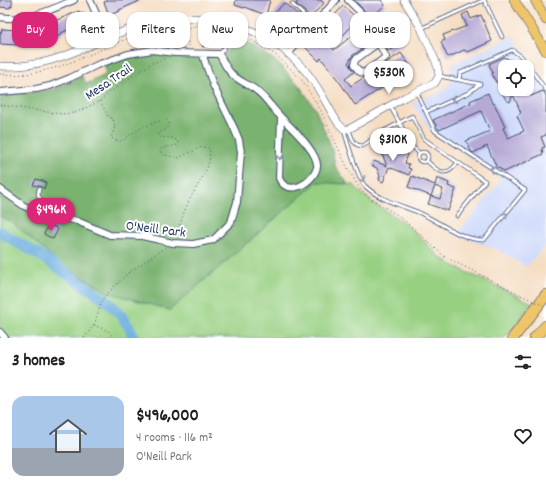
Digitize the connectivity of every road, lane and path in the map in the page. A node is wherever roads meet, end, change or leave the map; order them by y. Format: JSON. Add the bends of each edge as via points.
{"nodes":[{"id":1,"x":74,"y":0,"type":"edge"},
{"id":2,"x":90,"y":0,"type":"edge"},
{"id":3,"x":336,"y":0,"type":"edge"},
{"id":4,"x":348,"y":0,"type":"edge"},
{"id":5,"x":404,"y":0,"type":"edge"},
{"id":6,"x":514,"y":0,"type":"edge"},
{"id":7,"x":535,"y":0,"type":"edge"},
{"id":8,"x":292,"y":4,"type":"dead end"},
{"id":9,"x":95,"y":12,"type":"edge"},
{"id":10,"x":301,"y":12,"type":"edge"},
{"id":11,"x":325,"y":12,"type":"edge"},
{"id":12,"x":360,"y":12,"type":"edge"},
{"id":13,"x":0,"y":17,"type":"edge"},
{"id":14,"x":198,"y":18,"type":"edge"},
{"id":15,"x":546,"y":20,"type":"edge"},
{"id":16,"x":421,"y":28,"type":"junction"},
{"id":17,"x":248,"y":29,"type":"edge"},
{"id":18,"x":119,"y":33,"type":"edge"},
{"id":19,"x":502,"y":36,"type":"dead end"},
{"id":20,"x":248,"y":39,"type":"edge"},
{"id":21,"x":127,"y":40,"type":"edge"},
{"id":22,"x":378,"y":43,"type":"joint"},
{"id":23,"x":84,"y":48,"type":"edge"},
{"id":24,"x":224,"y":48,"type":"edge"},
{"id":25,"x":293,"y":48,"type":"edge"},
{"id":26,"x":546,"y":51,"type":"edge"},
{"id":27,"x":176,"y":53,"type":"junction"},
{"id":28,"x":219,"y":54,"type":"junction"},
{"id":29,"x":288,"y":54,"type":"junction"},
{"id":30,"x":204,"y":55,"type":"junction"},
{"id":31,"x":0,"y":66,"type":"edge"},
{"id":32,"x":0,"y":74,"type":"edge"},
{"id":33,"x":439,"y":76,"type":"junction"},
{"id":34,"x":459,"y":80,"type":"junction"},
{"id":35,"x":546,"y":90,"type":"edge"},
{"id":36,"x":416,"y":91,"type":"junction"},
{"id":37,"x":0,"y":92,"type":"edge"},
{"id":38,"x":100,"y":101,"type":"junction"},
{"id":39,"x":0,"y":105,"type":"edge"},
{"id":40,"x":390,"y":106,"type":"junction"},
{"id":41,"x":426,"y":112,"type":"junction"},
{"id":42,"x":281,"y":118,"type":"junction"},
{"id":43,"x":400,"y":122,"type":"junction"},
{"id":44,"x":349,"y":129,"type":"junction"},
{"id":45,"x":419,"y":153,"type":"junction"},
{"id":46,"x":427,"y":161,"type":"junction"},
{"id":47,"x":458,"y":162,"type":"junction"},
{"id":48,"x":0,"y":188,"type":"edge"},
{"id":49,"x":39,"y":189,"type":"dead end"},
{"id":50,"x":43,"y":212,"type":"junction"},
{"id":51,"x":457,"y":216,"type":"dead end"},
{"id":52,"x":172,"y":243,"type":"junction"},
{"id":53,"x":546,"y":295,"type":"edge"},
{"id":54,"x":546,"y":307,"type":"edge"},
{"id":55,"x":94,"y":325,"type":"junction"},
{"id":56,"x":546,"y":326,"type":"edge"},
{"id":57,"x":0,"y":332,"type":"edge"},
{"id":58,"x":5,"y":338,"type":"edge"},
{"id":59,"x":84,"y":338,"type":"edge"},
{"id":60,"x":114,"y":338,"type":"edge"},
{"id":61,"x":513,"y":338,"type":"edge"},
{"id":62,"x":534,"y":338,"type":"edge"}],
"edges":[{"from":1,"to":13,"type":"street","via":[[36,15],[21,18]]},
{"from":2,"to":9,"type":"street"},
{"from":3,"to":11,"type":"street"},
{"from":4,"to":12,"type":"street"},
{"from":5,"to":16,"type":"street"},
{"from":6,"to":26,"type":"main road"},
{"from":7,"to":15,"type":"main road"},
{"from":8,"to":10,"type":"lane"},
{"from":14,"to":18,"type":"street","via":[[174,18],[143,24]]},
{"from":16,"to":19,"type":"lane","via":[[484,0]]},
{"from":16,"to":33,"type":"street","via":[[436,62]]},
{"from":17,"to":29,"type":"street"},
{"from":20,"to":54,"type":"path","bridge":true,"via":[[277,56],[302,80],[320,109],[361,191],[414,228],[445,257]]},
{"from":21,"to":32,"type":"path","via":[[68,64],[39,72]]},
{"from":22,"to":22,"type":"street","via":[[355,60],[354,65],[360,72],[364,73],[386,57]]},
{"from":23,"to":31,"type":"street","via":[[50,61],[31,65]]},
{"from":24,"to":28,"type":"lane"},
{"from":25,"to":29,"type":"street"},
{"from":27,"to":30,"type":"street"},
{"from":27,"to":37,"type":"street","via":[[152,50],[128,54],[50,86]]},
{"from":27,"to":38,"type":"path","name":"Mesa Trail","via":[[152,63]]},
{"from":28,"to":30,"type":"street"},
{"from":28,"to":42,"type":"street","via":[[229,71],[258,92]]},
{"from":29,"to":44,"type":"street","via":[[308,75],[338,123]]},
{"from":30,"to":52,"type":"street","name":"O'Neill Park","via":[[210,79],[239,140],[241,152],[237,202],[231,222],[213,240],[193,244]]},
{"from":33,"to":34,"type":"lane"},
{"from":33,"to":36,"type":"street","via":[[435,83]]},
{"from":34,"to":35,"type":"lane","via":[[460,73],[512,50],[521,56]]},
{"from":34,"to":41,"type":"lane","one_way":true,"via":[[480,84],[468,93]]},
{"from":36,"to":40,"type":"street"},
{"from":36,"to":41,"type":"lane"},
{"from":38,"to":39,"type":"path","name":"Mesa Trail","via":[[86,109],[67,114]]},
{"from":38,"to":52,"type":"path","via":[[108,116],[113,119],[115,126],[111,138],[115,140],[125,140],[143,127],[167,120],[169,125],[158,136],[175,139],[178,144],[162,148],[161,154],[178,158],[202,147],[209,148],[210,154],[204,177],[188,202]]},
{"from":40,"to":43,"type":"lane"},
{"from":40,"to":44,"type":"street"},
{"from":44,"to":41,"type":"lane","one_way":true,"via":[[347,142],[364,185],[382,199],[476,240],[484,240],[525,190],[435,131]]},
{"from":42,"to":42,"type":"street","one_way":true,"via":[[279,178],[291,188],[306,182],[317,166],[308,147]]},
{"from":43,"to":44,"type":"lane","via":[[363,146],[354,142]]},
{"from":43,"to":45,"type":"lane"},
{"from":43,"to":47,"type":"lane","via":[[412,116],[424,139]]},
{"from":45,"to":46,"type":"lane","via":[[426,153]]},
{"from":45,"to":46,"type":"lane","via":[[419,161]]},
{"from":46,"to":47,"type":"lane","via":[[433,168],[447,172],[452,171]]},
{"from":47,"to":51,"type":"lane","via":[[485,181]]},
{"from":48,"to":50,"type":"street","name":"O'Neill Park","via":[[24,206]]},
{"from":49,"to":50,"type":"lane","via":[[38,195],[44,204]]},
{"from":50,"to":52,"type":"street","name":"O'Neill Park","via":[[77,221],[110,234],[142,236]]},
{"from":52,"to":55,"type":"path","via":[[128,273],[103,298]]},
{"from":53,"to":61,"type":"highway"},
{"from":55,"to":59,"type":"path"},
{"from":55,"to":60,"type":"path","via":[[108,331]]},
{"from":56,"to":62,"type":"highway"},
{"from":57,"to":58,"type":"street"}]}
